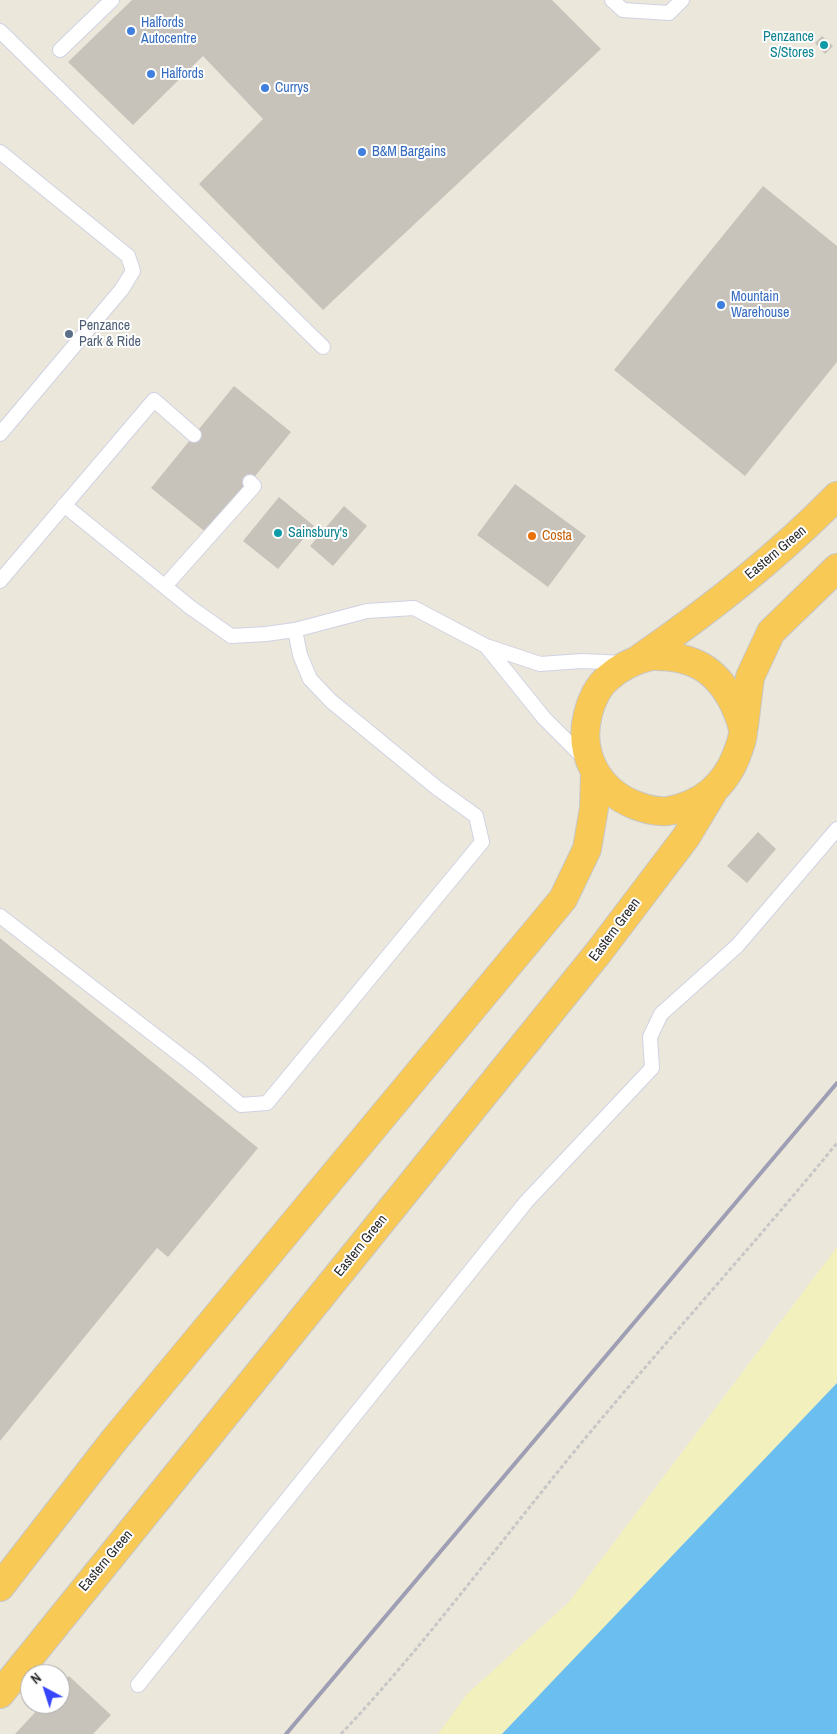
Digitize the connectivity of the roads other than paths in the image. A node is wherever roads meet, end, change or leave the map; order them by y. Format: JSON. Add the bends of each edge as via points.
{"nodes":[{"id":1,"x":112,"y":0,"type":"edge"},
{"id":2,"x":612,"y":0,"type":"edge"},
{"id":3,"x":682,"y":0,"type":"edge"},
{"id":4,"x":0,"y":31,"type":"edge"},
{"id":5,"x":60,"y":50,"type":"dead end"},
{"id":6,"x":0,"y":152,"type":"edge"},
{"id":7,"x":323,"y":347,"type":"dead end"},
{"id":8,"x":0,"y":434,"type":"edge"},
{"id":9,"x":194,"y":434,"type":"dead end"},
{"id":10,"x":250,"y":482,"type":"dead end"},
{"id":11,"x":837,"y":496,"type":"edge"},
{"id":12,"x":64,"y":505,"type":"junction"},
{"id":13,"x":837,"y":568,"type":"edge"},
{"id":14,"x":0,"y":581,"type":"edge"},
{"id":15,"x":165,"y":586,"type":"junction"},
{"id":16,"x":295,"y":630,"type":"junction"},
{"id":17,"x":486,"y":646,"type":"junction"},
{"id":18,"x":634,"y":661,"type":"junction"},
{"id":19,"x":744,"y":732,"type":"junction"},
{"id":20,"x":592,"y":768,"type":"junction"},
{"id":21,"x":713,"y":792,"type":"junction"},
{"id":22,"x":837,"y":830,"type":"edge"},
{"id":23,"x":0,"y":916,"type":"edge"},
{"id":24,"x":0,"y":1587,"type":"edge"},
{"id":25,"x":138,"y":1685,"type":"dead end"},
{"id":26,"x":0,"y":1694,"type":"edge"}],
"edges":[{"from":1,"to":5,"type":"lane"},
{"from":2,"to":3,"type":"lane","via":[[623,10],[669,13]]},
{"from":4,"to":7,"type":"lane"},
{"from":6,"to":8,"type":"lane","via":[[128,256],[132,272],[122,290]]},
{"from":9,"to":12,"type":"lane","via":[[154,400]]},
{"from":10,"to":15,"type":"lane","via":[[254,486]]},
{"from":11,"to":18,"type":"highway","name":"Eastern Green","via":[[805,529],[693,622]]},
{"from":12,"to":14,"type":"lane"},
{"from":12,"to":15,"type":"lane"},
{"from":13,"to":19,"type":"highway","via":[[771,632],[750,677]]},
{"from":15,"to":16,"type":"lane","via":[[231,636]]},
{"from":16,"to":17,"type":"lane","via":[[367,611],[414,608]]},
{"from":16,"to":23,"type":"lane","via":[[300,655],[310,679],[331,701],[436,788],[476,816],[482,842],[267,1103],[241,1105]]},
{"from":17,"to":18,"type":"lane","via":[[540,664]]},
{"from":17,"to":20,"type":"lane","via":[[544,718]]},
{"from":18,"to":19,"type":"highway","via":[[672,656],[690,660],[709,671],[726,687]]},
{"from":18,"to":20,"type":"highway","via":[[606,678],[591,701],[584,728]]},
{"from":19,"to":21,"type":"highway","via":[[730,771]]},
{"from":20,"to":21,"type":"highway","via":[[606,787],[623,801],[644,809],[666,811],[691,806]]},
{"from":20,"to":24,"type":"highway","via":[[594,808],[587,849],[563,899],[115,1439]]},
{"from":21,"to":26,"type":"highway","name":"Eastern Green","via":[[686,837],[598,953]]},
{"from":22,"to":25,"type":"lane","via":[[737,946],[661,1014],[650,1037],[652,1068],[526,1202]]}]}
